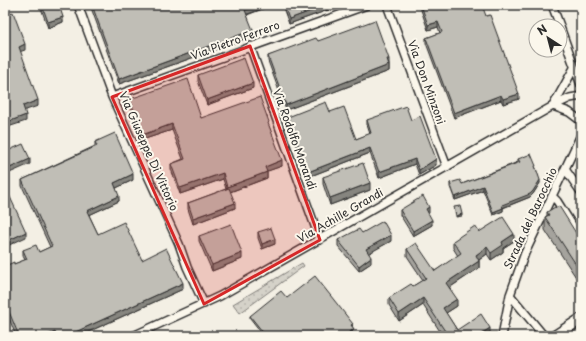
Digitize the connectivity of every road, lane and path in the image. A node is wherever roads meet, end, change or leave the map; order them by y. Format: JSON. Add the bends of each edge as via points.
{"nodes":[{"id":1,"x":78,"y":5,"type":"edge"},
{"id":2,"x":367,"y":5,"type":"edge"},
{"id":3,"x":387,"y":5,"type":"edge"},
{"id":4,"x":552,"y":5,"type":"edge"},
{"id":5,"x":557,"y":18,"type":"edge"},
{"id":6,"x":250,"y":46,"type":"junction"},
{"id":7,"x":568,"y":50,"type":"edge"},
{"id":8,"x":574,"y":68,"type":"junction"},
{"id":9,"x":581,"y":85,"type":"edge"},
{"id":10,"x":581,"y":96,"type":"edge"},
{"id":11,"x":112,"y":97,"type":"junction"},
{"id":12,"x":553,"y":106,"type":"junction"},
{"id":13,"x":581,"y":120,"type":"edge"},
{"id":14,"x":581,"y":135,"type":"edge"},
{"id":15,"x":447,"y":166,"type":"junction"},
{"id":16,"x":565,"y":169,"type":"junction"},
{"id":17,"x":581,"y":192,"type":"edge"},
{"id":18,"x":552,"y":196,"type":"junction"},
{"id":19,"x":581,"y":239,"type":"edge"},
{"id":20,"x":320,"y":240,"type":"junction"},
{"id":21,"x":510,"y":295,"type":"junction"},
{"id":22,"x":204,"y":304,"type":"junction"},
{"id":23,"x":581,"y":319,"type":"edge"},
{"id":24,"x":134,"y":336,"type":"edge"},
{"id":25,"x":502,"y":336,"type":"edge"},
{"id":26,"x":544,"y":336,"type":"edge"},
{"id":27,"x":555,"y":336,"type":"edge"}],
"edges":[{"from":1,"to":11,"type":"street","name":"Via Giuseppe Di Vittorio"},
{"from":2,"to":6,"type":"street","name":"Via Pietro Ferrero"},
{"from":3,"to":15,"type":"street","name":"Via Don Minzoni"},
{"from":4,"to":5,"type":"street"},
{"from":6,"to":11,"type":"street","name":"Via Pietro Ferrero"},
{"from":6,"to":20,"type":"street","name":"Via Rodolfo Morandi"},
{"from":7,"to":8,"type":"street"},
{"from":8,"to":9,"type":"street"},
{"from":8,"to":12,"type":"street"},
{"from":10,"to":12,"type":"street","name":"Via Achille Grandi"},
{"from":11,"to":22,"type":"street","name":"Via Giuseppe Di Vittorio"},
{"from":12,"to":13,"type":"street"},
{"from":12,"to":15,"type":"street","name":"Via Achille Grandi"},
{"from":14,"to":16,"type":"street","name":"Strada del Barocchio"},
{"from":15,"to":20,"type":"street","name":"Via Achille Grandi"},
{"from":16,"to":17,"type":"street"},
{"from":16,"to":18,"type":"street","name":"Strada del Barocchio"},
{"from":18,"to":19,"type":"street"},
{"from":18,"to":21,"type":"street","name":"Strada del Barocchio","via":[[525,253]]},
{"from":20,"to":22,"type":"street","name":"Via Achille Grandi"},
{"from":21,"to":25,"type":"street","name":"Strada del Barocchio"},
{"from":21,"to":26,"type":"street"},
{"from":22,"to":24,"type":"street","name":"Via Achille Grandi"},
{"from":23,"to":27,"type":"main road"}]}
